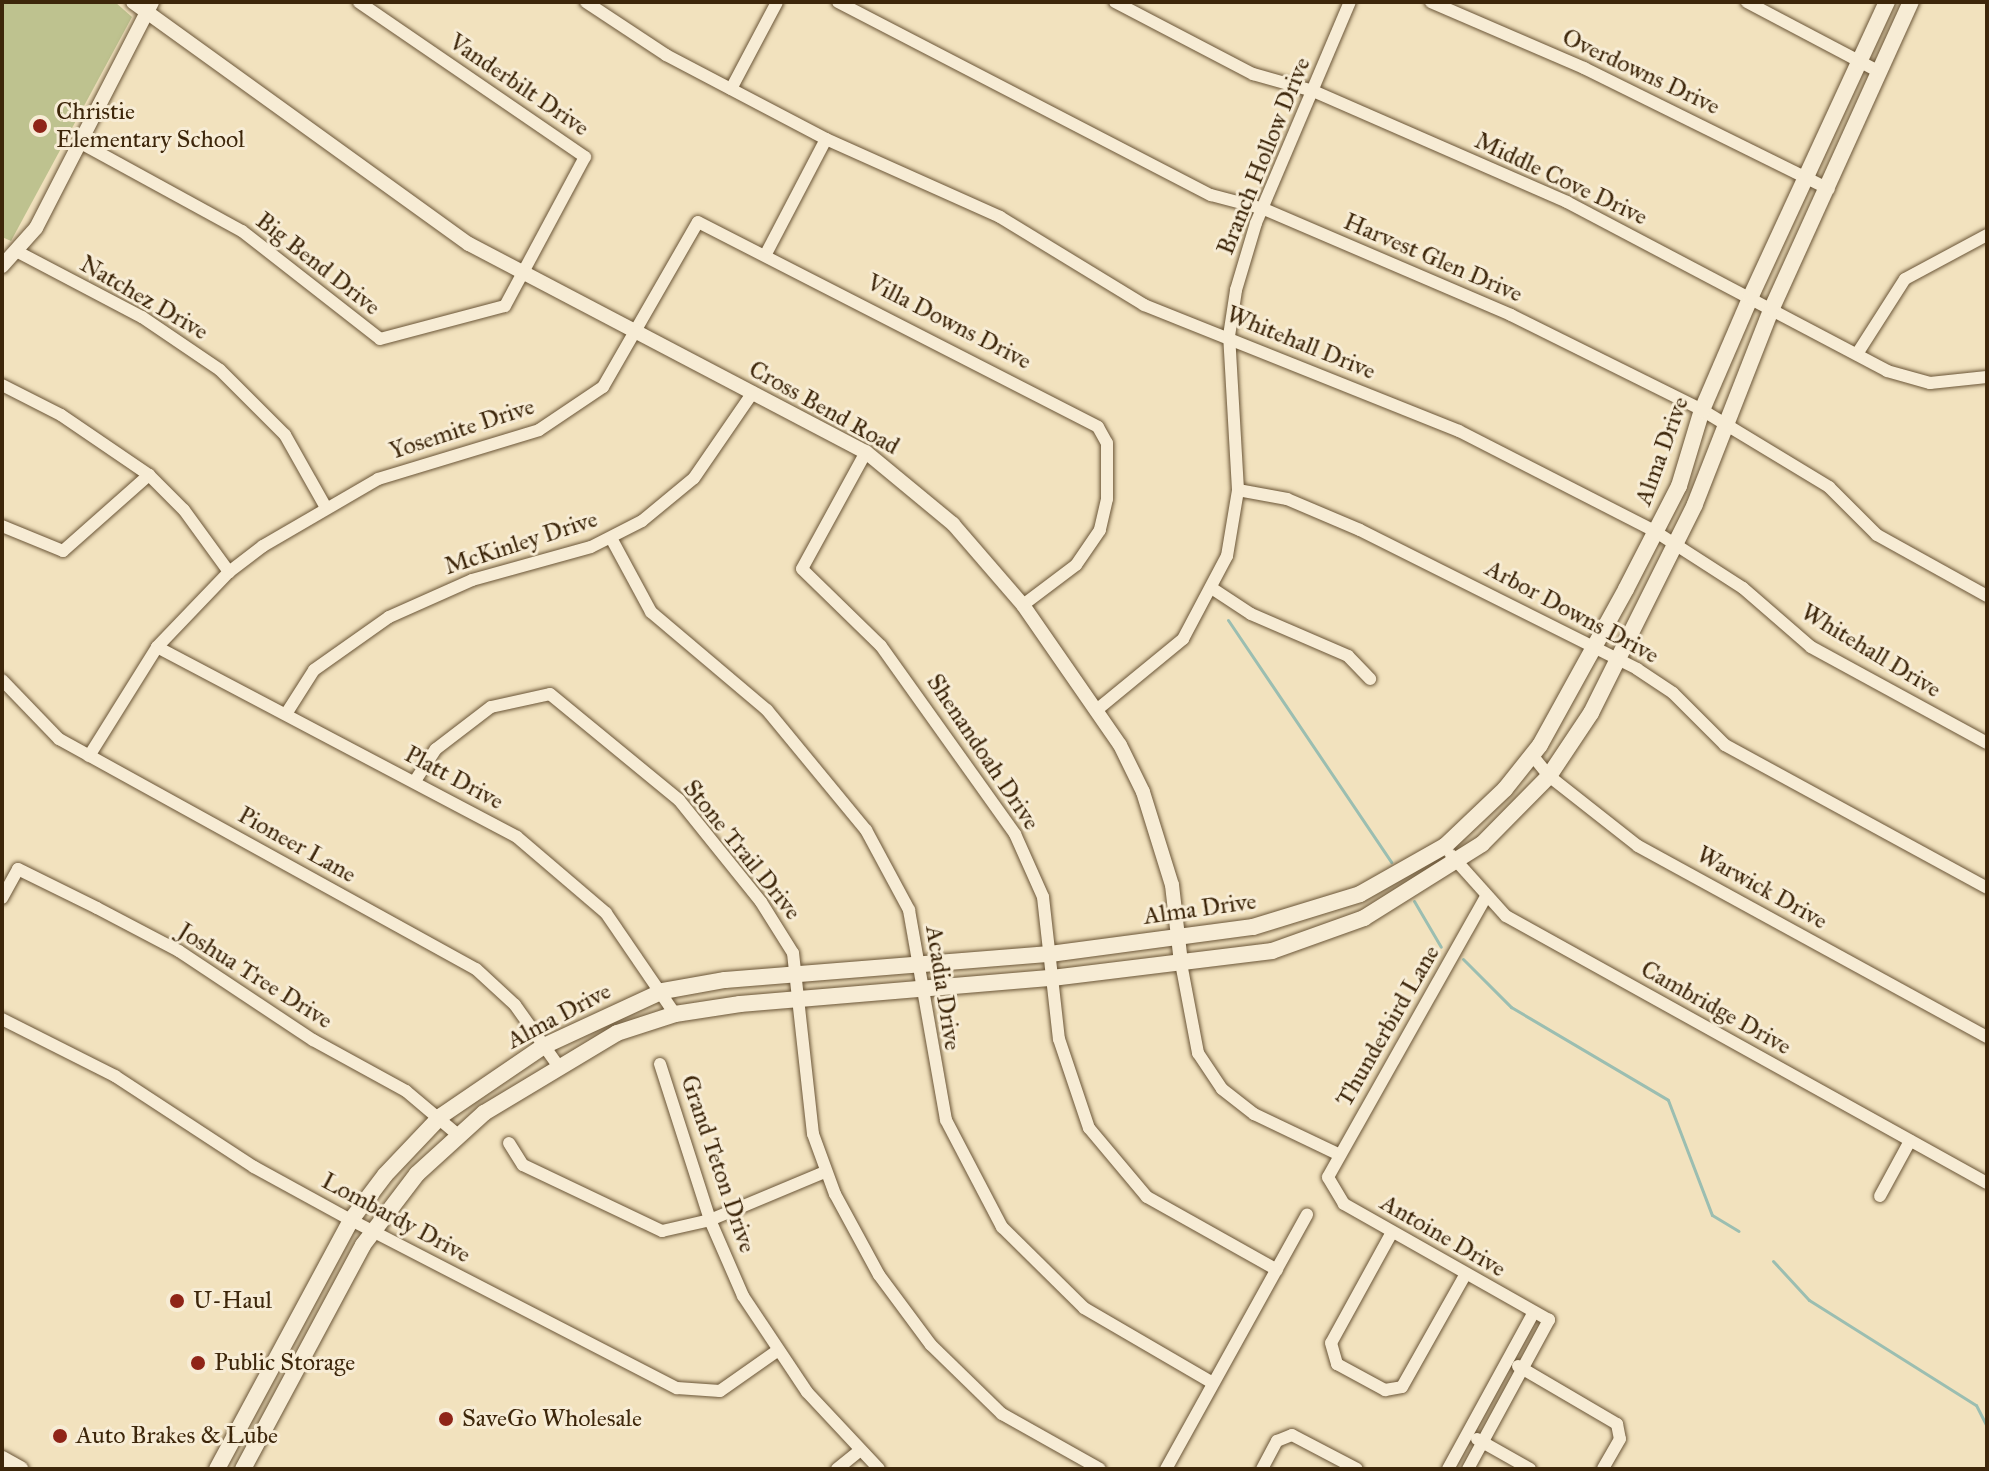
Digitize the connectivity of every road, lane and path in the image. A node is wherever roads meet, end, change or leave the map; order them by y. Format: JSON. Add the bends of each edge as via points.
{"nodes":[{"id":1,"x":133,"y":2,"type":"edge"},
{"id":2,"x":359,"y":2,"type":"edge"},
{"id":3,"x":586,"y":2,"type":"edge"},
{"id":4,"x":777,"y":2,"type":"edge"},
{"id":5,"x":838,"y":2,"type":"edge"},
{"id":6,"x":1115,"y":2,"type":"edge"},
{"id":7,"x":1350,"y":2,"type":"edge"},
{"id":8,"x":1431,"y":2,"type":"edge"},
{"id":9,"x":1747,"y":2,"type":"edge"},
{"id":10,"x":1887,"y":2,"type":"edge"},
{"id":11,"x":1911,"y":2,"type":"edge"},
{"id":12,"x":150,"y":7,"type":"edge"},
{"id":13,"x":1859,"y":60,"type":"junction"},
{"id":14,"x":1878,"y":71,"type":"junction"},
{"id":15,"x":731,"y":89,"type":"junction"},
{"id":16,"x":1313,"y":91,"type":"junction"},
{"id":17,"x":826,"y":139,"type":"junction"},
{"id":18,"x":81,"y":143,"type":"junction"},
{"id":19,"x":1805,"y":176,"type":"junction"},
{"id":20,"x":1829,"y":189,"type":"junction"},
{"id":21,"x":1264,"y":209,"type":"junction"},
{"id":22,"x":1987,"y":235,"type":"edge"},
{"id":23,"x":18,"y":252,"type":"junction"},
{"id":24,"x":767,"y":252,"type":"junction"},
{"id":25,"x":2,"y":266,"type":"edge"},
{"id":26,"x":526,"y":274,"type":"junction"},
{"id":27,"x":1751,"y":296,"type":"junction"},
{"id":28,"x":1772,"y":308,"type":"junction"},
{"id":29,"x":639,"y":333,"type":"junction"},
{"id":30,"x":1229,"y":336,"type":"junction"},
{"id":31,"x":1857,"y":354,"type":"junction"},
{"id":32,"x":1987,"y":377,"type":"edge"},
{"id":33,"x":2,"y":385,"type":"edge"},
{"id":34,"x":753,"y":392,"type":"junction"},
{"id":35,"x":1702,"y":410,"type":"junction"},
{"id":36,"x":1724,"y":423,"type":"junction"},
{"id":37,"x":866,"y":452,"type":"junction"},
{"id":38,"x":149,"y":475,"type":"junction"},
{"id":39,"x":1238,"y":490,"type":"junction"},
{"id":40,"x":325,"y":506,"type":"junction"},
{"id":41,"x":2,"y":526,"type":"edge"},
{"id":42,"x":1656,"y":532,"type":"junction"},
{"id":43,"x":611,"y":538,"type":"junction"},
{"id":44,"x":1675,"y":542,"type":"junction"},
{"id":45,"x":229,"y":572,"type":"junction"},
{"id":46,"x":1213,"y":589,"type":"junction"},
{"id":47,"x":1987,"y":596,"type":"edge"},
{"id":48,"x":1023,"y":605,"type":"junction"},
{"id":49,"x":157,"y":647,"type":"junction"},
{"id":50,"x":1596,"y":647,"type":"junction"},
{"id":51,"x":1618,"y":660,"type":"junction"},
{"id":52,"x":1370,"y":679,"type":"dead end"},
{"id":53,"x":2,"y":680,"type":"edge"},
{"id":54,"x":1099,"y":708,"type":"junction"},
{"id":55,"x":286,"y":714,"type":"junction"},
{"id":56,"x":1987,"y":743,"type":"edge"},
{"id":57,"x":1532,"y":755,"type":"junction"},
{"id":58,"x":89,"y":756,"type":"junction"},
{"id":59,"x":1549,"y":776,"type":"junction"},
{"id":60,"x":415,"y":781,"type":"junction"},
{"id":61,"x":1445,"y":846,"type":"junction"},
{"id":62,"x":1456,"y":862,"type":"junction"},
{"id":63,"x":1987,"y":888,"type":"edge"},
{"id":64,"x":1486,"y":897,"type":"junction"},
{"id":65,"x":2,"y":898,"type":"edge"},
{"id":66,"x":1179,"y":938,"type":"junction"},
{"id":67,"x":1050,"y":954,"type":"junction"},
{"id":68,"x":921,"y":963,"type":"junction"},
{"id":69,"x":1181,"y":963,"type":"junction"},
{"id":70,"x":799,"y":972,"type":"junction"},
{"id":71,"x":1052,"y":978,"type":"junction"},
{"id":72,"x":924,"y":988,"type":"junction"},
{"id":73,"x":663,"y":991,"type":"junction"},
{"id":74,"x":797,"y":997,"type":"junction"},
{"id":75,"x":675,"y":1014,"type":"junction"},
{"id":76,"x":2,"y":1019,"type":"edge"},
{"id":77,"x":1987,"y":1037,"type":"edge"},
{"id":78,"x":544,"y":1046,"type":"junction"},
{"id":79,"x":557,"y":1064,"type":"junction"},
{"id":80,"x":660,"y":1064,"type":"dead end"},
{"id":81,"x":441,"y":1116,"type":"junction"},
{"id":82,"x":458,"y":1135,"type":"junction"},
{"id":83,"x":1910,"y":1141,"type":"junction"},
{"id":84,"x":509,"y":1143,"type":"dead end"},
{"id":85,"x":1340,"y":1155,"type":"junction"},
{"id":86,"x":825,"y":1172,"type":"junction"},
{"id":87,"x":1328,"y":1177,"type":"joint"},
{"id":88,"x":1987,"y":1183,"type":"edge"},
{"id":89,"x":1880,"y":1196,"type":"dead end"},
{"id":90,"x":1307,"y":1215,"type":"dead end"},
{"id":91,"x":351,"y":1220,"type":"junction"},
{"id":92,"x":710,"y":1220,"type":"junction"},
{"id":93,"x":372,"y":1230,"type":"junction"},
{"id":94,"x":1391,"y":1234,"type":"junction"},
{"id":95,"x":1277,"y":1270,"type":"junction"},
{"id":96,"x":1465,"y":1275,"type":"junction"},
{"id":97,"x":1534,"y":1312,"type":"junction"},
{"id":98,"x":1521,"y":1337,"type":"junction"},
{"id":99,"x":1536,"y":1345,"type":"junction"},
{"id":100,"x":777,"y":1351,"type":"junction"},
{"id":101,"x":1508,"y":1361,"type":"junction"},
{"id":102,"x":1524,"y":1369,"type":"junction"},
{"id":103,"x":263,"y":1383,"type":"junction"},
{"id":104,"x":1213,"y":1383,"type":"junction"},
{"id":105,"x":284,"y":1395,"type":"junction"},
{"id":106,"x":1486,"y":1401,"type":"junction"},
{"id":107,"x":1502,"y":1409,"type":"junction"},
{"id":108,"x":1468,"y":1434,"type":"junction"},
{"id":109,"x":1483,"y":1442,"type":"junction"},
{"id":110,"x":859,"y":1451,"type":"junction"},
{"id":111,"x":2,"y":1459,"type":"edge"},
{"id":112,"x":20,"y":1469,"type":"edge"},
{"id":113,"x":217,"y":1469,"type":"edge"},
{"id":114,"x":243,"y":1469,"type":"edge"},
{"id":115,"x":837,"y":1469,"type":"edge"},
{"id":116,"x":879,"y":1469,"type":"edge"},
{"id":117,"x":1100,"y":1469,"type":"edge"},
{"id":118,"x":1166,"y":1469,"type":"edge"},
{"id":119,"x":1262,"y":1469,"type":"edge"},
{"id":120,"x":1357,"y":1469,"type":"edge"},
{"id":121,"x":1448,"y":1469,"type":"edge"},
{"id":122,"x":1468,"y":1469,"type":"edge"},
{"id":123,"x":1530,"y":1469,"type":"edge"},
{"id":124,"x":1603,"y":1469,"type":"edge"}],
"edges":[{"from":1,"to":12,"type":"street","name":"Cross Bend Road"},
{"from":2,"to":26,"type":"street","name":"Vanderbilt Drive","via":[[585,157]]},
{"from":3,"to":15,"type":"street","name":"Whitehall Drive"},
{"from":4,"to":15,"type":"street"},
{"from":5,"to":21,"type":"street","name":"Harvest Glen Drive","via":[[1211,195]]},
{"from":6,"to":16,"type":"street","name":"Middle Cove Drive","via":[[1253,74]]},
{"from":7,"to":16,"type":"street","name":"Branch Hollow Drive"},
{"from":8,"to":19,"type":"street","name":"Overdowns Drive"},
{"from":9,"to":13,"type":"street"},
{"from":10,"to":13,"type":"main road","name":"Alma Drive"},
{"from":11,"to":14,"type":"main road","name":"Alma Drive"},
{"from":12,"to":18,"type":"street"},
{"from":12,"to":26,"type":"street","name":"Cross Bend Road","via":[[430,217]]},
{"from":13,"to":14,"type":"street"},
{"from":13,"to":19,"type":"main road","name":"Alma Drive"},
{"from":14,"to":20,"type":"main road","name":"Alma Drive"},
{"from":15,"to":17,"type":"street","name":"Whitehall Drive"},
{"from":16,"to":21,"type":"street","name":"Branch Hollow Drive"},
{"from":16,"to":27,"type":"street","name":"Middle Cove Drive","via":[[1567,202]]},
{"from":17,"to":24,"type":"street"},
{"from":17,"to":30,"type":"street","name":"Whitehall Drive","via":[[1000,217],[1144,305]]},
{"from":18,"to":23,"type":"street"},
{"from":18,"to":26,"type":"street","name":"Big Bend Drive","via":[[242,231],[380,339],[495,311],[514,297]]},
{"from":19,"to":20,"type":"street","name":"Overdowns Drive"},
{"from":19,"to":27,"type":"main road","name":"Alma Drive"},
{"from":20,"to":28,"type":"main road","name":"Alma Drive"},
{"from":21,"to":30,"type":"street","name":"Branch Hollow Drive","via":[[1248,245]]},
{"from":21,"to":35,"type":"street","name":"Harvest Glen Drive","via":[[1511,315]]},
{"from":22,"to":31,"type":"street","via":[[1905,279]]},
{"from":23,"to":25,"type":"street"},
{"from":23,"to":40,"type":"street","name":"Natchez Drive","via":[[142,317],[220,370],[285,435]]},
{"from":24,"to":29,"type":"street","name":"Villa Downs Drive","via":[[698,222]]},
{"from":24,"to":48,"type":"street","name":"Villa Downs Drive","via":[[1098,427],[1107,443],[1107,499],[1100,530],[1076,565]]},
{"from":26,"to":29,"type":"street","name":"Cross Bend Road"},
{"from":27,"to":28,"type":"street","name":"Middle Cove Drive"},
{"from":27,"to":35,"type":"main road","name":"Alma Drive"},
{"from":28,"to":31,"type":"street","name":"Middle Cove Drive"},
{"from":28,"to":36,"type":"main road","name":"Alma Drive"},
{"from":29,"to":34,"type":"street","name":"Cross Bend Road"},
{"from":29,"to":40,"type":"street","name":"Yosemite Drive","via":[[603,387],[560,420],[437,456]]},
{"from":30,"to":39,"type":"street","name":"Branch Hollow Drive"},
{"from":30,"to":42,"type":"street","name":"Whitehall Drive","via":[[1459,431]]},
{"from":31,"to":32,"type":"street","name":"Middle Cove Drive","via":[[1930,383]]},
{"from":33,"to":38,"type":"street","via":[[61,415]]},
{"from":34,"to":37,"type":"street","name":"Cross Bend Road"},
{"from":34,"to":43,"type":"street","name":"McKinley Drive","via":[[694,478]]},
{"from":35,"to":36,"type":"street","name":"Harvest Glen Drive"},
{"from":35,"to":42,"type":"main road","name":"Alma Drive","via":[[1679,486]]},
{"from":36,"to":44,"type":"main road","name":"Alma Drive"},
{"from":36,"to":47,"type":"street","name":"Harvest Glen Drive","via":[[1829,487],[1877,535]]},
{"from":37,"to":48,"type":"street","name":"Cross Bend Road","via":[[953,524]]},
{"from":37,"to":67,"type":"street","name":"Shenandoah Drive","via":[[802,569],[881,646],[996,802],[1043,897]]},
{"from":38,"to":41,"type":"street","via":[[63,551]]},
{"from":38,"to":45,"type":"street","via":[[184,510]]},
{"from":39,"to":46,"type":"street","name":"Branch Hollow Drive","via":[[1236,521]]},
{"from":39,"to":50,"type":"street","name":"Arbor Downs Drive","via":[[1287,499],[1360,530]]},
{"from":40,"to":45,"type":"street","name":"Yosemite Drive"},
{"from":42,"to":44,"type":"street","name":"Whitehall Drive"},
{"from":42,"to":50,"type":"main road","name":"Alma Drive"},
{"from":43,"to":55,"type":"street","name":"McKinley Drive","via":[[472,580],[389,617],[314,670]]},
{"from":43,"to":68,"type":"street","name":"Acadia Drive","via":[[651,612],[767,710],[866,830],[909,910]]},
{"from":44,"to":51,"type":"main road","name":"Alma Drive"},
{"from":44,"to":56,"type":"street","name":"Whitehall Drive","via":[[1811,647]]},
{"from":45,"to":49,"type":"street","name":"Yosemite Drive"},
{"from":46,"to":52,"type":"street","via":[[1251,614],[1359,662]]},
{"from":46,"to":54,"type":"street","name":"Branch Hollow Drive","via":[[1175,647]]},
{"from":48,"to":54,"type":"street","name":"Cross Bend Road"},
{"from":49,"to":55,"type":"street","name":"Platt Drive"},
{"from":49,"to":58,"type":"street","name":"Yosemite Drive"},
{"from":50,"to":51,"type":"street","name":"Arbor Downs Drive"},
{"from":50,"to":57,"type":"main road","name":"Alma Drive"},
{"from":51,"to":59,"type":"main road","name":"Alma Drive"},
{"from":51,"to":63,"type":"street","name":"Arbor Downs Drive","via":[[1673,693],[1725,745]]},
{"from":53,"to":58,"type":"street","name":"Pioneer Lane","via":[[41,724]]},
{"from":54,"to":66,"type":"street","name":"Cross Bend Road","via":[[1143,792],[1172,885]]},
{"from":55,"to":60,"type":"street","name":"Platt Drive"},
{"from":57,"to":59,"type":"street","name":"Warwick Drive"},
{"from":57,"to":61,"type":"main road","name":"Alma Drive"},
{"from":58,"to":78,"type":"street","name":"Pioneer Lane","via":[[476,969],[515,1005]]},
{"from":59,"to":62,"type":"main road","name":"Alma Drive"},
{"from":59,"to":77,"type":"street","name":"Warwick Drive","via":[[1638,846]]},
{"from":60,"to":70,"type":"street","name":"Stone Trail Drive","via":[[436,749],[491,707],[550,694],[679,800],[783,932]]},
{"from":60,"to":73,"type":"street","name":"Platt Drive","via":[[554,863],[606,913]]},
{"from":61,"to":62,"type":"street","name":"Cambridge Drive"},
{"from":61,"to":66,"type":"main road","name":"Alma Drive","via":[[1323,908]]},
{"from":62,"to":64,"type":"street","name":"Cambridge Drive"},
{"from":62,"to":69,"type":"main road","name":"Alma Drive","via":[[1324,936],[1272,951]]},
{"from":64,"to":83,"type":"street","name":"Cambridge Drive","via":[[1506,916]]},
{"from":64,"to":85,"type":"street","name":"Thunderbird Lane"},
{"from":65,"to":81,"type":"street","name":"Joshua Tree Drive","via":[[18,869],[179,951]]},
{"from":66,"to":67,"type":"main road","name":"Alma Drive"},
{"from":66,"to":69,"type":"street","name":"Cross Bend Road"},
{"from":67,"to":68,"type":"main road","name":"Alma Drive"},
{"from":67,"to":71,"type":"street","name":"Shenandoah Drive"},
{"from":68,"to":70,"type":"main road","name":"Alma Drive"},
{"from":68,"to":72,"type":"street","name":"Acadia Drive"},
{"from":69,"to":71,"type":"main road","name":"Alma Drive"},
{"from":69,"to":85,"type":"street","name":"Cross Bend Road","via":[[1191,1031],[1222,1089],[1254,1114]]},
{"from":70,"to":73,"type":"main road","name":"Alma Drive"},
{"from":70,"to":74,"type":"street","name":"Stone Trail Drive"},
{"from":71,"to":72,"type":"main road","name":"Alma Drive"},
{"from":71,"to":95,"type":"street","name":"Shenandoah Drive","via":[[1066,1072],[1108,1154],[1147,1197],[1177,1219]]},
{"from":72,"to":74,"type":"main road","name":"Alma Drive"},
{"from":72,"to":104,"type":"street","name":"Acadia Drive","via":[[946,1120],[1002,1227],[1084,1308]]},
{"from":73,"to":75,"type":"street","name":"Platt Drive"},
{"from":73,"to":78,"type":"main road","name":"Alma Drive"},
{"from":74,"to":75,"type":"main road","name":"Alma Drive"},
{"from":74,"to":86,"type":"street","name":"Stone Trail Drive","via":[[805,1091]]},
{"from":75,"to":79,"type":"main road","name":"Alma Drive"},
{"from":76,"to":91,"type":"street","name":"Lombardy Drive","via":[[115,1076],[254,1167]]},
{"from":78,"to":79,"type":"street","name":"Pioneer Lane"},
{"from":78,"to":81,"type":"main road","name":"Alma Drive"},
{"from":79,"to":82,"type":"main road","name":"Alma Drive"},
{"from":80,"to":92,"type":"street","name":"Grand Teton Drive"},
{"from":81,"to":82,"type":"street","name":"Joshua Tree Drive"},
{"from":81,"to":91,"type":"main road","name":"Alma Drive"},
{"from":82,"to":93,"type":"main road","name":"Alma Drive"},
{"from":83,"to":88,"type":"street","name":"Cambridge Drive"},
{"from":83,"to":89,"type":"street"},
{"from":84,"to":92,"type":"street","via":[[523,1165],[643,1227],[679,1230]]},
{"from":85,"to":87,"type":"street","name":"Thunderbird Lane"},
{"from":86,"to":92,"type":"street"},
{"from":86,"to":117,"type":"street","name":"Stone Trail Drive","via":[[879,1275],[931,1345],[1002,1414]]},
{"from":87,"to":94,"type":"street","name":"Antoine Drive","via":[[1344,1204]]},
{"from":90,"to":95,"type":"street"},
{"from":91,"to":93,"type":"street","name":"Lombardy Drive"},
{"from":91,"to":103,"type":"main road","name":"Alma Drive"},
{"from":92,"to":100,"type":"street","name":"Grand Teton Drive","via":[[743,1296]]},
{"from":93,"to":100,"type":"street","name":"Lombardy Drive","via":[[689,1392],[736,1384]]},
{"from":93,"to":105,"type":"main road","name":"Alma Drive"},
{"from":94,"to":96,"type":"street","name":"Antoine Drive"},
{"from":94,"to":96,"type":"street","via":[[1329,1350],[1337,1364],[1385,1390],[1402,1387]]},
{"from":95,"to":104,"type":"street"},
{"from":96,"to":97,"type":"street","name":"Antoine Drive"},
{"from":97,"to":98,"type":"street"},
{"from":97,"to":99,"type":"street","name":"Antoine Drive","via":[[1549,1320]]},
{"from":98,"to":99,"type":"street"},
{"from":98,"to":101,"type":"street"},
{"from":99,"to":102,"type":"street"},
{"from":100,"to":110,"type":"street","name":"Grand Teton Drive"},
{"from":101,"to":102,"type":"street"},
{"from":101,"to":106,"type":"street"},
{"from":102,"to":107,"type":"street"},
{"from":102,"to":124,"type":"street","via":[[1613,1421],[1620,1433]]},
{"from":103,"to":105,"type":"main road"},
{"from":103,"to":113,"type":"main road","name":"Alma Drive"},
{"from":104,"to":118,"type":"street"},
{"from":105,"to":114,"type":"main road","name":"Alma Drive"},
{"from":106,"to":107,"type":"street"},
{"from":106,"to":108,"type":"street"},
{"from":107,"to":109,"type":"street"},
{"from":108,"to":109,"type":"street"},
{"from":108,"to":121,"type":"street"},
{"from":109,"to":122,"type":"street"},
{"from":109,"to":123,"type":"street"},
{"from":110,"to":115,"type":"street"},
{"from":110,"to":116,"type":"street","name":"Grand Teton Drive"},
{"from":111,"to":112,"type":"main road"},
{"from":119,"to":120,"type":"street","via":[[1286,1435]]}]}
